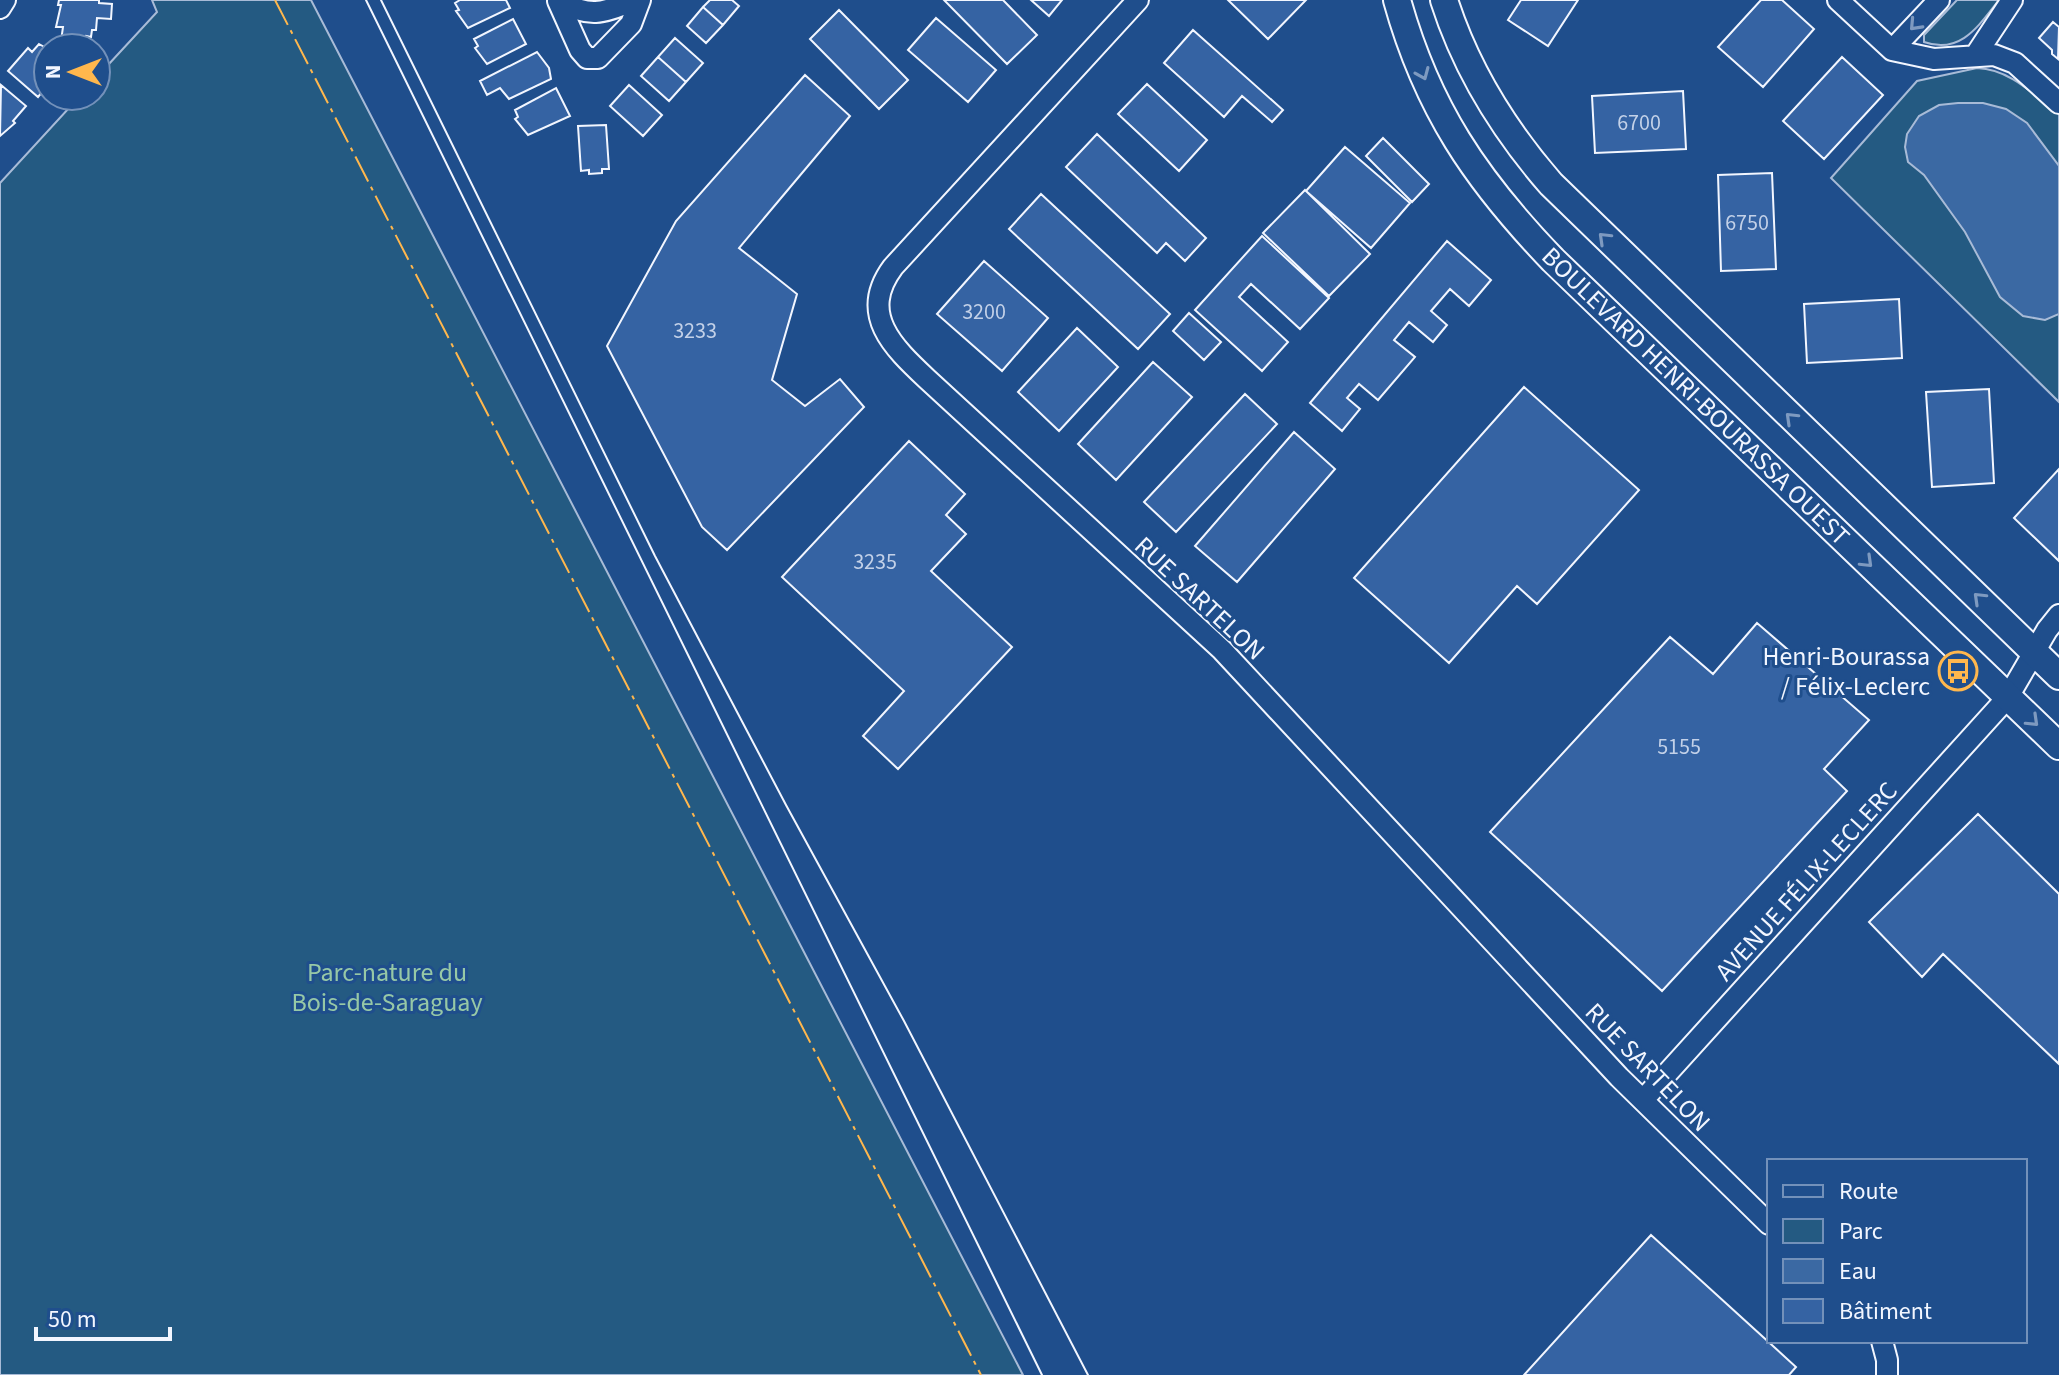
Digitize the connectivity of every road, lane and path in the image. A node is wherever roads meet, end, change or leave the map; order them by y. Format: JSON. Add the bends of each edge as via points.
{"nodes":[{"id":1,"x":5,"y":0,"type":"edge"},
{"id":2,"x":558,"y":0,"type":"edge"},
{"id":3,"x":634,"y":0,"type":"edge"},
{"id":4,"x":640,"y":0,"type":"edge"},
{"id":5,"x":1138,"y":0,"type":"edge"},
{"id":6,"x":1397,"y":0,"type":"edge"},
{"id":7,"x":1444,"y":0,"type":"edge"},
{"id":8,"x":1838,"y":0,"type":"edge"},
{"id":9,"x":1939,"y":0,"type":"edge"},
{"id":10,"x":2012,"y":0,"type":"edge"},
{"id":11,"x":0,"y":8,"type":"edge"},
{"id":12,"x":1892,"y":50,"type":"junction"},
{"id":13,"x":1975,"y":56,"type":"junction"},
{"id":14,"x":2059,"y":103,"type":"edge"},
{"id":15,"x":2059,"y":615,"type":"edge"},
{"id":16,"x":2050,"y":663,"type":"edge"},
{"id":17,"x":2008,"y":697,"type":"junction"},
{"id":18,"x":2059,"y":746,"type":"edge"},
{"id":19,"x":1643,"y":1100,"type":"junction"},
{"id":20,"x":1767,"y":1222,"type":"edge"},
{"id":21,"x":1883,"y":1343,"type":"edge"},
{"id":22,"x":1887,"y":1375,"type":"edge"}],
"edges":[{"from":1,"to":11,"type":"street"},
{"from":2,"to":3,"type":"street","via":[[580,11],[605,13]]},
{"from":2,"to":4,"type":"street","via":[[587,58],[598,58],[631,24]]},
{"from":5,"to":19,"type":"street","name":"RUE SARTELON","via":[[897,262],[879,299],[885,333],[896,350],[1222,650]]},
{"from":6,"to":17,"type":"main road","name":"BOULEVARD HENRI-BOURASSA OUEST","one_way":true,"via":[[1436,104],[1476,172],[1509,214]]},
{"from":16,"to":7,"type":"main road","name":"BOULEVARD HENRI-BOURASSA OUEST","one_way":true,"via":[[1551,184],[1491,103]]},
{"from":8,"to":12,"type":"street"},
{"from":9,"to":12,"type":"street","one_way":true},
{"from":10,"to":13,"type":"street"},
{"from":12,"to":13,"type":"street","via":[[1934,59]]},
{"from":13,"to":14,"type":"street","via":[[1994,55],[2015,63]]},
{"from":15,"to":16,"type":"street","name":"AVENUE FÉLIX-LECLERC"},
{"from":16,"to":17,"type":"street","name":"AVENUE FÉLIX-LECLERC"},
{"from":17,"to":18,"type":"main road","name":"BOULEVARD HENRI-BOURASSA OUEST","one_way":true},
{"from":17,"to":19,"type":"street","name":"AVENUE FÉLIX-LECLERC"},
{"from":19,"to":20,"type":"street","name":"RUE SARTELON"},
{"from":21,"to":22,"type":"street"}]}
